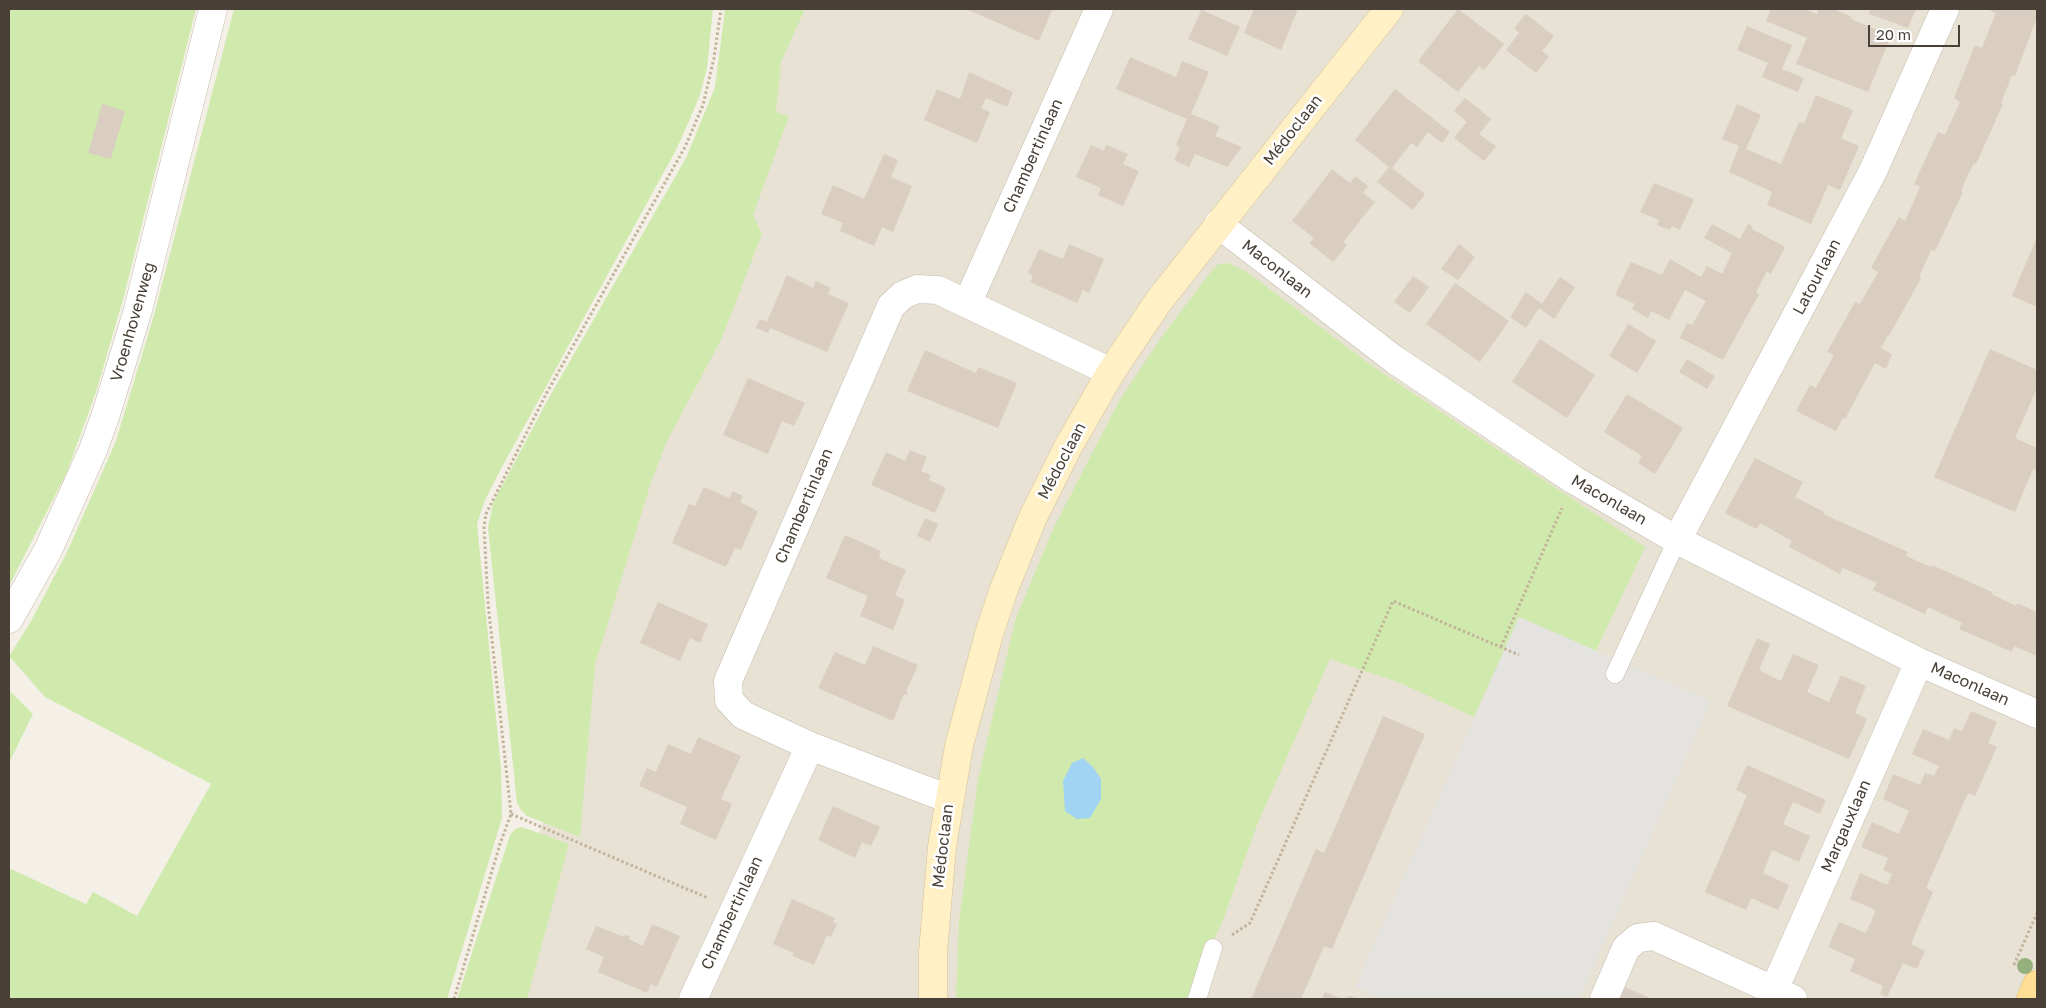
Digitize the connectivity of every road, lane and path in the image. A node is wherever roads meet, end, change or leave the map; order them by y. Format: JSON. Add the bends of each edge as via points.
{"nodes":[{"id":1,"x":213,"y":9,"type":"edge"},
{"id":2,"x":721,"y":9,"type":"edge"},
{"id":3,"x":1099,"y":9,"type":"edge"},
{"id":4,"x":1389,"y":9,"type":"edge"},
{"id":5,"x":1945,"y":9,"type":"edge"},
{"id":6,"x":1218,"y":224,"type":"junction"},
{"id":7,"x":967,"y":304,"type":"junction"},
{"id":8,"x":1111,"y":372,"type":"junction"},
{"id":9,"x":1574,"y":480,"type":"junction"},
{"id":10,"x":1677,"y":540,"type":"junction"},
{"id":11,"x":9,"y":619,"type":"edge"},
{"id":12,"x":1501,"y":647,"type":"junction"},
{"id":13,"x":1519,"y":654,"type":"dead end"},
{"id":14,"x":1919,"y":662,"type":"junction"},
{"id":15,"x":1615,"y":674,"type":"dead end"},
{"id":16,"x":2037,"y":714,"type":"edge"},
{"id":17,"x":810,"y":746,"type":"junction"},
{"id":18,"x":948,"y":799,"type":"junction"},
{"id":19,"x":511,"y":814,"type":"junction"},
{"id":20,"x":734,"y":909,"type":"junction"},
{"id":21,"x":2037,"y":913,"type":"edge"},
{"id":22,"x":1212,"y":948,"type":"joint"},
{"id":23,"x":2013,"y":966,"type":"dead end"},
{"id":24,"x":2037,"y":985,"type":"edge"},
{"id":25,"x":1784,"y":995,"type":"edge"},
{"id":26,"x":454,"y":999,"type":"edge"},
{"id":27,"x":693,"y":999,"type":"edge"},
{"id":28,"x":933,"y":999,"type":"edge"},
{"id":29,"x":1197,"y":999,"type":"edge"},
{"id":30,"x":1604,"y":999,"type":"edge"},
{"id":31,"x":2031,"y":999,"type":"edge"}],
"edges":[{"from":1,"to":11,"type":"street","name":"Vroenhovenweg","via":[[138,310],[109,406],[48,550]]},
{"from":2,"to":19,"type":"path","via":[[703,105],[685,147],[546,394],[486,514],[488,603]]},
{"from":3,"to":7,"type":"street","name":"Chambertinlaan"},
{"from":4,"to":6,"type":"street","name":"Médoclaan"},
{"from":5,"to":10,"type":"street","name":"Latourlaan","via":[[1874,171]]},
{"from":6,"to":8,"type":"street","name":"Médoclaan","via":[[1158,302]]},
{"from":6,"to":9,"type":"street","name":"Maconlaan","via":[[1395,360]]},
{"from":7,"to":8,"type":"street","name":"Chambertinlaan"},
{"from":7,"to":17,"type":"street","name":"Chambertinlaan","via":[[938,290],[925,288],[910,290],[891,306],[728,681],[729,700],[743,715]]},
{"from":8,"to":18,"type":"street","name":"Médoclaan","via":[[1033,517],[1004,588],[976,679]]},
{"from":9,"to":10,"type":"street","name":"Maconlaan"},
{"from":9,"to":12,"type":"path"},
{"from":10,"to":14,"type":"street","name":"Maconlaan"},
{"from":10,"to":15,"type":"lane"},
{"from":12,"to":13,"type":"path"},
{"from":12,"to":22,"type":"path","via":[[1394,601],[1250,923]]},
{"from":14,"to":16,"type":"street","name":"Maconlaan"},
{"from":14,"to":25,"type":"street","name":"Margauxlaan"},
{"from":17,"to":18,"type":"street","name":"Chambertinlaan"},
{"from":17,"to":20,"type":"street","name":"Chambertinlaan"},
{"from":18,"to":28,"type":"street","name":"Médoclaan","via":[[933,952]]},
{"from":19,"to":20,"type":"path"},
{"from":19,"to":26,"type":"path"},
{"from":20,"to":27,"type":"street","name":"Chambertinlaan"},
{"from":21,"to":23,"type":"path"},
{"from":22,"to":29,"type":"lane"},
{"from":24,"to":31,"type":"main road"},
{"from":25,"to":30,"type":"street","via":[[1654,936],[1638,938],[1626,948]]}]}
